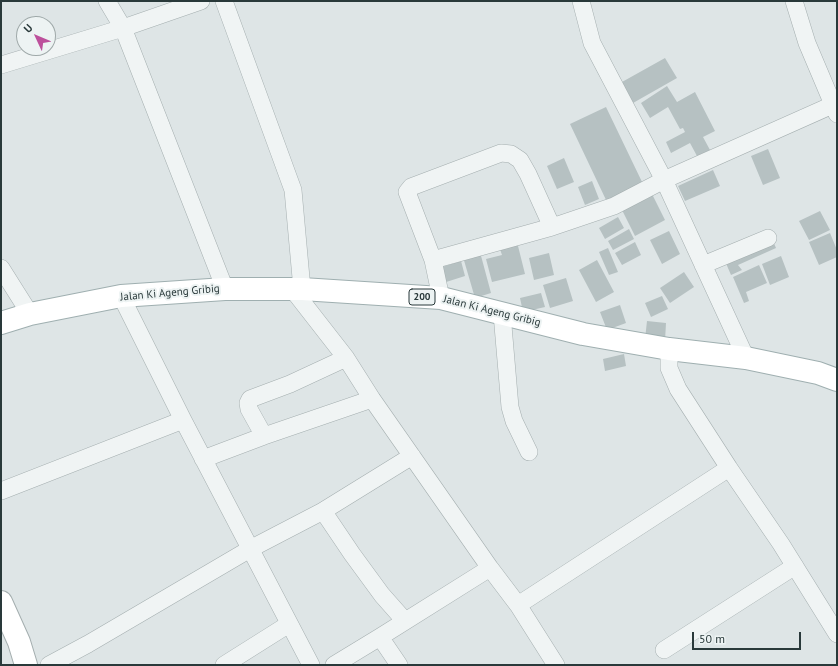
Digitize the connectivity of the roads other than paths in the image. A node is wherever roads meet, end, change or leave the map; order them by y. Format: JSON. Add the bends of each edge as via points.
{"nodes":[{"id":1,"x":107,"y":1,"type":"edge"},
{"id":2,"x":201,"y":1,"type":"edge"},
{"id":3,"x":224,"y":1,"type":"edge"},
{"id":4,"x":580,"y":1,"type":"edge"},
{"id":5,"x":794,"y":1,"type":"edge"},
{"id":6,"x":122,"y":28,"type":"junction"},
{"id":7,"x":1,"y":65,"type":"edge"},
{"id":8,"x":836,"y":107,"type":"edge"},
{"id":9,"x":664,"y":180,"type":"junction"},
{"id":10,"x":552,"y":226,"type":"junction"},
{"id":11,"x":768,"y":238,"type":"dead end"},
{"id":12,"x":433,"y":260,"type":"junction"},
{"id":13,"x":703,"y":265,"type":"junction"},
{"id":14,"x":1,"y":268,"type":"edge"},
{"id":15,"x":225,"y":289,"type":"junction"},
{"id":16,"x":298,"y":289,"type":"junction"},
{"id":17,"x":120,"y":296,"type":"junction"},
{"id":18,"x":441,"y":298,"type":"junction"},
{"id":19,"x":30,"y":314,"type":"junction"},
{"id":20,"x":502,"y":314,"type":"junction"},
{"id":21,"x":1,"y":323,"type":"edge"},
{"id":22,"x":669,"y":348,"type":"junction"},
{"id":23,"x":346,"y":358,"type":"junction"},
{"id":24,"x":746,"y":358,"type":"junction"},
{"id":25,"x":837,"y":380,"type":"edge"},
{"id":26,"x":372,"y":399,"type":"junction"},
{"id":27,"x":183,"y":420,"type":"junction"},
{"id":28,"x":264,"y":436,"type":"junction"},
{"id":29,"x":529,"y":452,"type":"dead end"},
{"id":30,"x":412,"y":456,"type":"junction"},
{"id":31,"x":203,"y":459,"type":"junction"},
{"id":32,"x":729,"y":468,"type":"junction"},
{"id":33,"x":1,"y":491,"type":"edge"},
{"id":34,"x":323,"y":512,"type":"junction"},
{"id":35,"x":250,"y":549,"type":"junction"},
{"id":36,"x":794,"y":566,"type":"junction"},
{"id":37,"x":490,"y":568,"type":"junction"},
{"id":38,"x":1,"y":602,"type":"edge"},
{"id":39,"x":518,"y":605,"type":"junction"},
{"id":40,"x":406,"y":621,"type":"junction"},
{"id":41,"x":289,"y":624,"type":"junction"},
{"id":42,"x":837,"y":634,"type":"edge"},
{"id":43,"x":380,"y":637,"type":"junction"},
{"id":44,"x":664,"y":650,"type":"dead end"},
{"id":45,"x":26,"y":665,"type":"edge"},
{"id":46,"x":49,"y":665,"type":"edge"},
{"id":47,"x":224,"y":665,"type":"edge"},
{"id":48,"x":311,"y":665,"type":"edge"},
{"id":49,"x":334,"y":665,"type":"edge"},
{"id":50,"x":399,"y":665,"type":"edge"},
{"id":51,"x":556,"y":665,"type":"edge"}],
"edges":[{"from":1,"to":6,"type":"street"},
{"from":2,"to":6,"type":"street"},
{"from":3,"to":16,"type":"street","via":[[294,190]]},
{"from":4,"to":9,"type":"street","via":[[592,43]]},
{"from":5,"to":8,"type":"street","via":[[807,43]]},
{"from":6,"to":7,"type":"street"},
{"from":6,"to":15,"type":"street"},
{"from":8,"to":9,"type":"street"},
{"from":9,"to":10,"type":"street","via":[[614,206]]},
{"from":9,"to":13,"type":"street"},
{"from":10,"to":12,"type":"street"},
{"from":10,"to":12,"type":"street","via":[[520,160],[511,154],[501,154],[411,187],[407,192]]},
{"from":11,"to":13,"type":"street"},
{"from":12,"to":18,"type":"street"},
{"from":13,"to":24,"type":"street"},
{"from":14,"to":19,"type":"street"},
{"from":15,"to":16,"type":"main road","name":"Jalan Ki Ageng Gribig","number":"200"},
{"from":15,"to":17,"type":"main road","name":"Jalan Ki Ageng Gribig","number":"200"},
{"from":16,"to":18,"type":"main road","name":"Jalan Ki Ageng Gribig","number":"200"},
{"from":16,"to":23,"type":"street"},
{"from":17,"to":19,"type":"main road","name":"Jalan Ki Ageng Gribig","number":"200"},
{"from":17,"to":27,"type":"street"},
{"from":18,"to":20,"type":"main road","name":"Jalan Ki Ageng Gribig","number":"200"},
{"from":19,"to":21,"type":"main road","name":"Jalan Ki Ageng Gribig","number":"200"},
{"from":20,"to":22,"type":"main road","name":"Jalan Ki Ageng Gribig","number":"200","via":[[583,334]]},
{"from":20,"to":29,"type":"street","via":[[510,407]]},
{"from":22,"to":24,"type":"main road","name":"Jalan Ki Ageng Gribig","number":"200"},
{"from":22,"to":32,"type":"street","via":[[668,368],[678,389]]},
{"from":23,"to":26,"type":"street"},
{"from":23,"to":28,"type":"street","via":[[250,399],[249,409]]},
{"from":24,"to":25,"type":"main road","name":"Jalan Ki Ageng Gribig","number":"200","via":[[818,373]]},
{"from":26,"to":28,"type":"street"},
{"from":26,"to":30,"type":"street"},
{"from":27,"to":31,"type":"street"},
{"from":27,"to":33,"type":"street"},
{"from":28,"to":31,"type":"street"},
{"from":30,"to":34,"type":"street"},
{"from":30,"to":37,"type":"street"},
{"from":31,"to":35,"type":"street"},
{"from":32,"to":36,"type":"street"},
{"from":32,"to":39,"type":"street"},
{"from":34,"to":35,"type":"street"},
{"from":34,"to":40,"type":"street","via":[[382,595]]},
{"from":35,"to":41,"type":"street"},
{"from":35,"to":46,"type":"street"},
{"from":36,"to":42,"type":"street"},
{"from":36,"to":44,"type":"street"},
{"from":37,"to":39,"type":"street"},
{"from":37,"to":40,"type":"street"},
{"from":38,"to":45,"type":"main road"},
{"from":39,"to":51,"type":"street"},
{"from":40,"to":43,"type":"street"},
{"from":41,"to":47,"type":"street"},
{"from":41,"to":48,"type":"street"},
{"from":43,"to":49,"type":"street"},
{"from":43,"to":50,"type":"street"}]}
